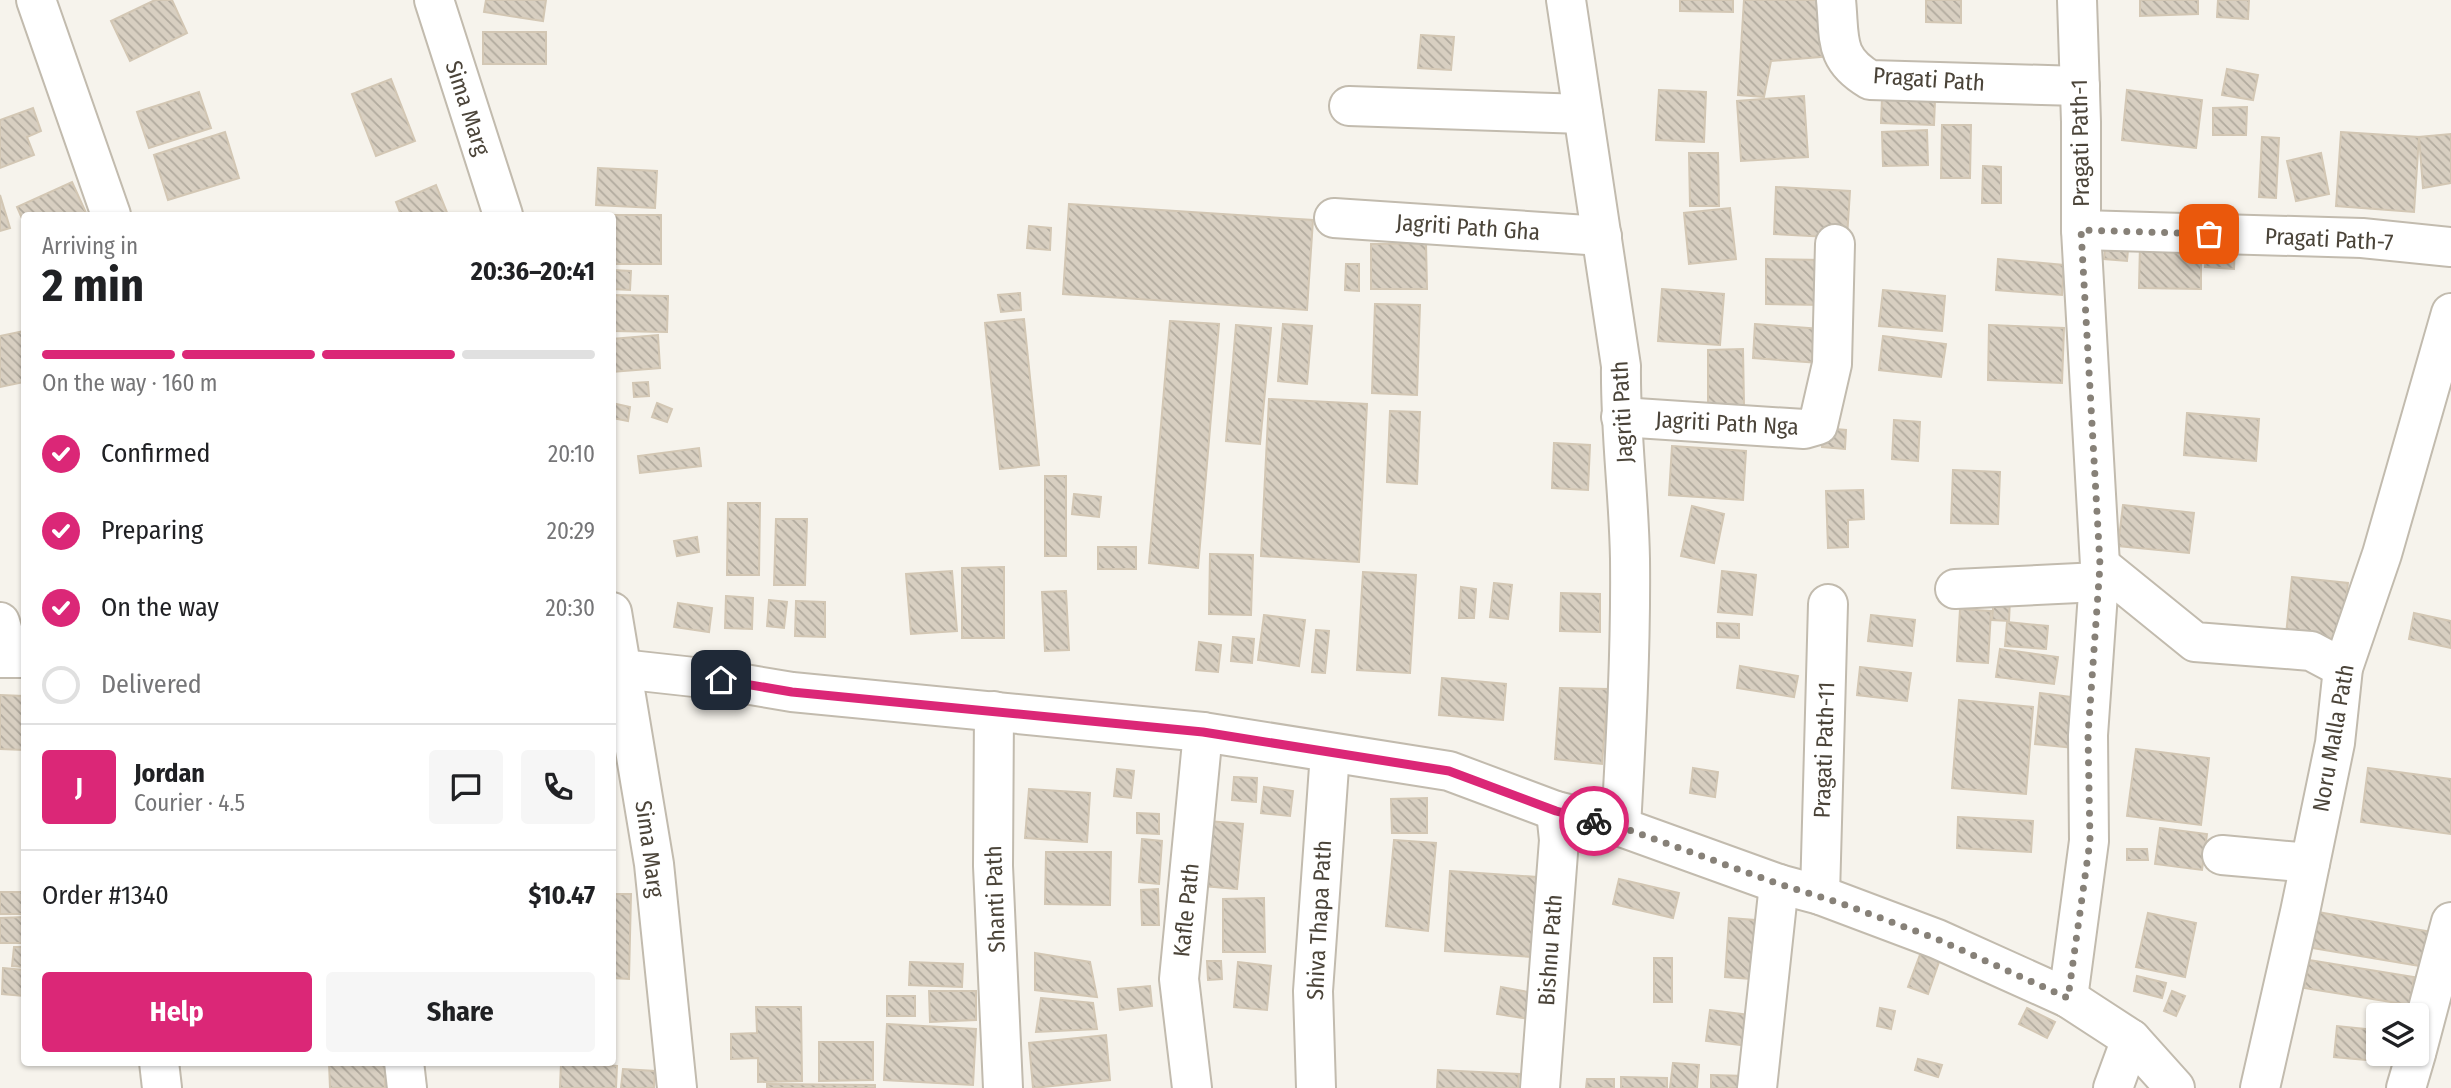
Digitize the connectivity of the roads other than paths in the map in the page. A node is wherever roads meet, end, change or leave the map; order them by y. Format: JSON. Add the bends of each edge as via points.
{"nodes":[{"id":1,"x":36,"y":0,"type":"edge"},
{"id":2,"x":434,"y":0,"type":"edge"},
{"id":3,"x":1566,"y":0,"type":"edge"},
{"id":4,"x":1836,"y":0,"type":"edge"},
{"id":5,"x":2077,"y":0,"type":"edge"},
{"id":6,"x":2080,"y":86,"type":"junction"},
{"id":7,"x":1349,"y":106,"type":"dead end"},
{"id":8,"x":1583,"y":114,"type":"junction"},
{"id":9,"x":110,"y":212,"type":"edge"},
{"id":10,"x":502,"y":212,"type":"edge"},
{"id":11,"x":1334,"y":218,"type":"dead end"},
{"id":12,"x":2081,"y":230,"type":"junction"},
{"id":13,"x":1602,"y":236,"type":"junction"},
{"id":14,"x":1835,"y":244,"type":"dead end"},
{"id":15,"x":2451,"y":247,"type":"edge"},
{"id":16,"x":2451,"y":313,"type":"edge"},
{"id":17,"x":1621,"y":417,"type":"junction"},
{"id":18,"x":2099,"y":574,"type":"junction"},
{"id":19,"x":1955,"y":589,"type":"dead end"},
{"id":20,"x":1828,"y":604,"type":"dead end"},
{"id":21,"x":617,"y":668,"type":"edge"},
{"id":22,"x":2343,"y":668,"type":"junction"},
{"id":23,"x":994,"y":711,"type":"junction"},
{"id":24,"x":1203,"y":732,"type":"junction"},
{"id":25,"x":1330,"y":753,"type":"junction"},
{"id":26,"x":1556,"y":811,"type":"junction"},
{"id":27,"x":1621,"y":827,"type":"junction"},
{"id":28,"x":2222,"y":855,"type":"dead end"},
{"id":29,"x":2310,"y":863,"type":"junction"},
{"id":30,"x":1779,"y":884,"type":"junction"},
{"id":31,"x":1820,"y":895,"type":"junction"},
{"id":32,"x":2451,"y":922,"type":"edge"},
{"id":33,"x":2068,"y":998,"type":"junction"},
{"id":34,"x":2429,"y":1004,"type":"edge"},
{"id":35,"x":2131,"y":1039,"type":"junction"},
{"id":36,"x":159,"y":1066,"type":"edge"},
{"id":37,"x":404,"y":1066,"type":"edge"},
{"id":38,"x":2412,"y":1066,"type":"edge"},
{"id":39,"x":162,"y":1088,"type":"edge"},
{"id":40,"x":407,"y":1088,"type":"edge"},
{"id":41,"x":677,"y":1088,"type":"edge"},
{"id":42,"x":1003,"y":1088,"type":"edge"},
{"id":43,"x":1192,"y":1088,"type":"edge"},
{"id":44,"x":1316,"y":1088,"type":"edge"},
{"id":45,"x":1540,"y":1088,"type":"edge"},
{"id":46,"x":1757,"y":1088,"type":"edge"},
{"id":47,"x":2113,"y":1088,"type":"edge"},
{"id":48,"x":2175,"y":1088,"type":"edge"},
{"id":49,"x":2260,"y":1088,"type":"edge"},
{"id":50,"x":2406,"y":1088,"type":"edge"}],
"edges":[{"from":1,"to":9,"type":"street"},
{"from":2,"to":10,"type":"street","name":"Sima Marg"},
{"from":3,"to":8,"type":"street","name":"Jagriti Path"},
{"from":4,"to":6,"type":"street","name":"Pragati Path","via":[[1841,53],[1855,71],[1870,80]]},
{"from":5,"to":6,"type":"street","name":"Pragati Path-1"},
{"from":6,"to":12,"type":"street","name":"Pragati Path-1"},
{"from":7,"to":8,"type":"street"},
{"from":8,"to":13,"type":"street","name":"Jagriti Path"},
{"from":11,"to":13,"type":"street","name":"Jagriti Path Gha"},
{"from":12,"to":15,"type":"street","name":"Pragati Path-7","via":[[2362,238]]},
{"from":12,"to":18,"type":"street","name":"Pragati Path-1"},
{"from":13,"to":17,"type":"street","name":"Jagriti Path","via":[[1621,366]]},
{"from":14,"to":17,"type":"street","name":"Jagriti Path Nga","via":[[1832,364],[1818,425],[1804,429]]},
{"from":16,"to":22,"type":"street","name":"Noru Malla Path","via":[[2382,554]]},
{"from":17,"to":27,"type":"street","name":"Jagriti Path","via":[[1630,558]]},
{"from":18,"to":19,"type":"street"},
{"from":18,"to":22,"type":"street","via":[[2195,642],[2311,651]]},
{"from":18,"to":33,"type":"street","name":"Pragati Path-1","via":[[2088,735],[2090,841]]},
{"from":20,"to":31,"type":"street","name":"Pragati Path-11"},
{"from":21,"to":23,"type":"street","via":[[792,692]]},
{"from":21,"to":41,"type":"street","name":"Sima Marg","via":[[654,864]]},
{"from":22,"to":29,"type":"street","name":"Noru Malla Path","via":[[2336,743]]},
{"from":23,"to":24,"type":"street"},
{"from":23,"to":42,"type":"street","name":"Shanti Path","via":[[993,866]]},
{"from":24,"to":25,"type":"street"},
{"from":24,"to":43,"type":"street","name":"Kafle Path","via":[[1179,979]]},
{"from":25,"to":26,"type":"street","via":[[1449,771]]},
{"from":25,"to":44,"type":"street","name":"Shiva Thapa Path","via":[[1313,991]]},
{"from":26,"to":27,"type":"street"},
{"from":26,"to":45,"type":"street","name":"Bishnu Path","via":[[1559,840]]},
{"from":27,"to":30,"type":"street"},
{"from":28,"to":29,"type":"street"},
{"from":29,"to":49,"type":"street","name":"Noru Malla Path"},
{"from":30,"to":31,"type":"street"},
{"from":30,"to":46,"type":"street"},
{"from":31,"to":33,"type":"street","via":[[1937,939]]},
{"from":32,"to":34,"type":"street"},
{"from":33,"to":35,"type":"street"},
{"from":35,"to":47,"type":"street"},
{"from":35,"to":48,"type":"street"},
{"from":36,"to":39,"type":"street"},
{"from":37,"to":40,"type":"street"},
{"from":38,"to":50,"type":"street"}]}
